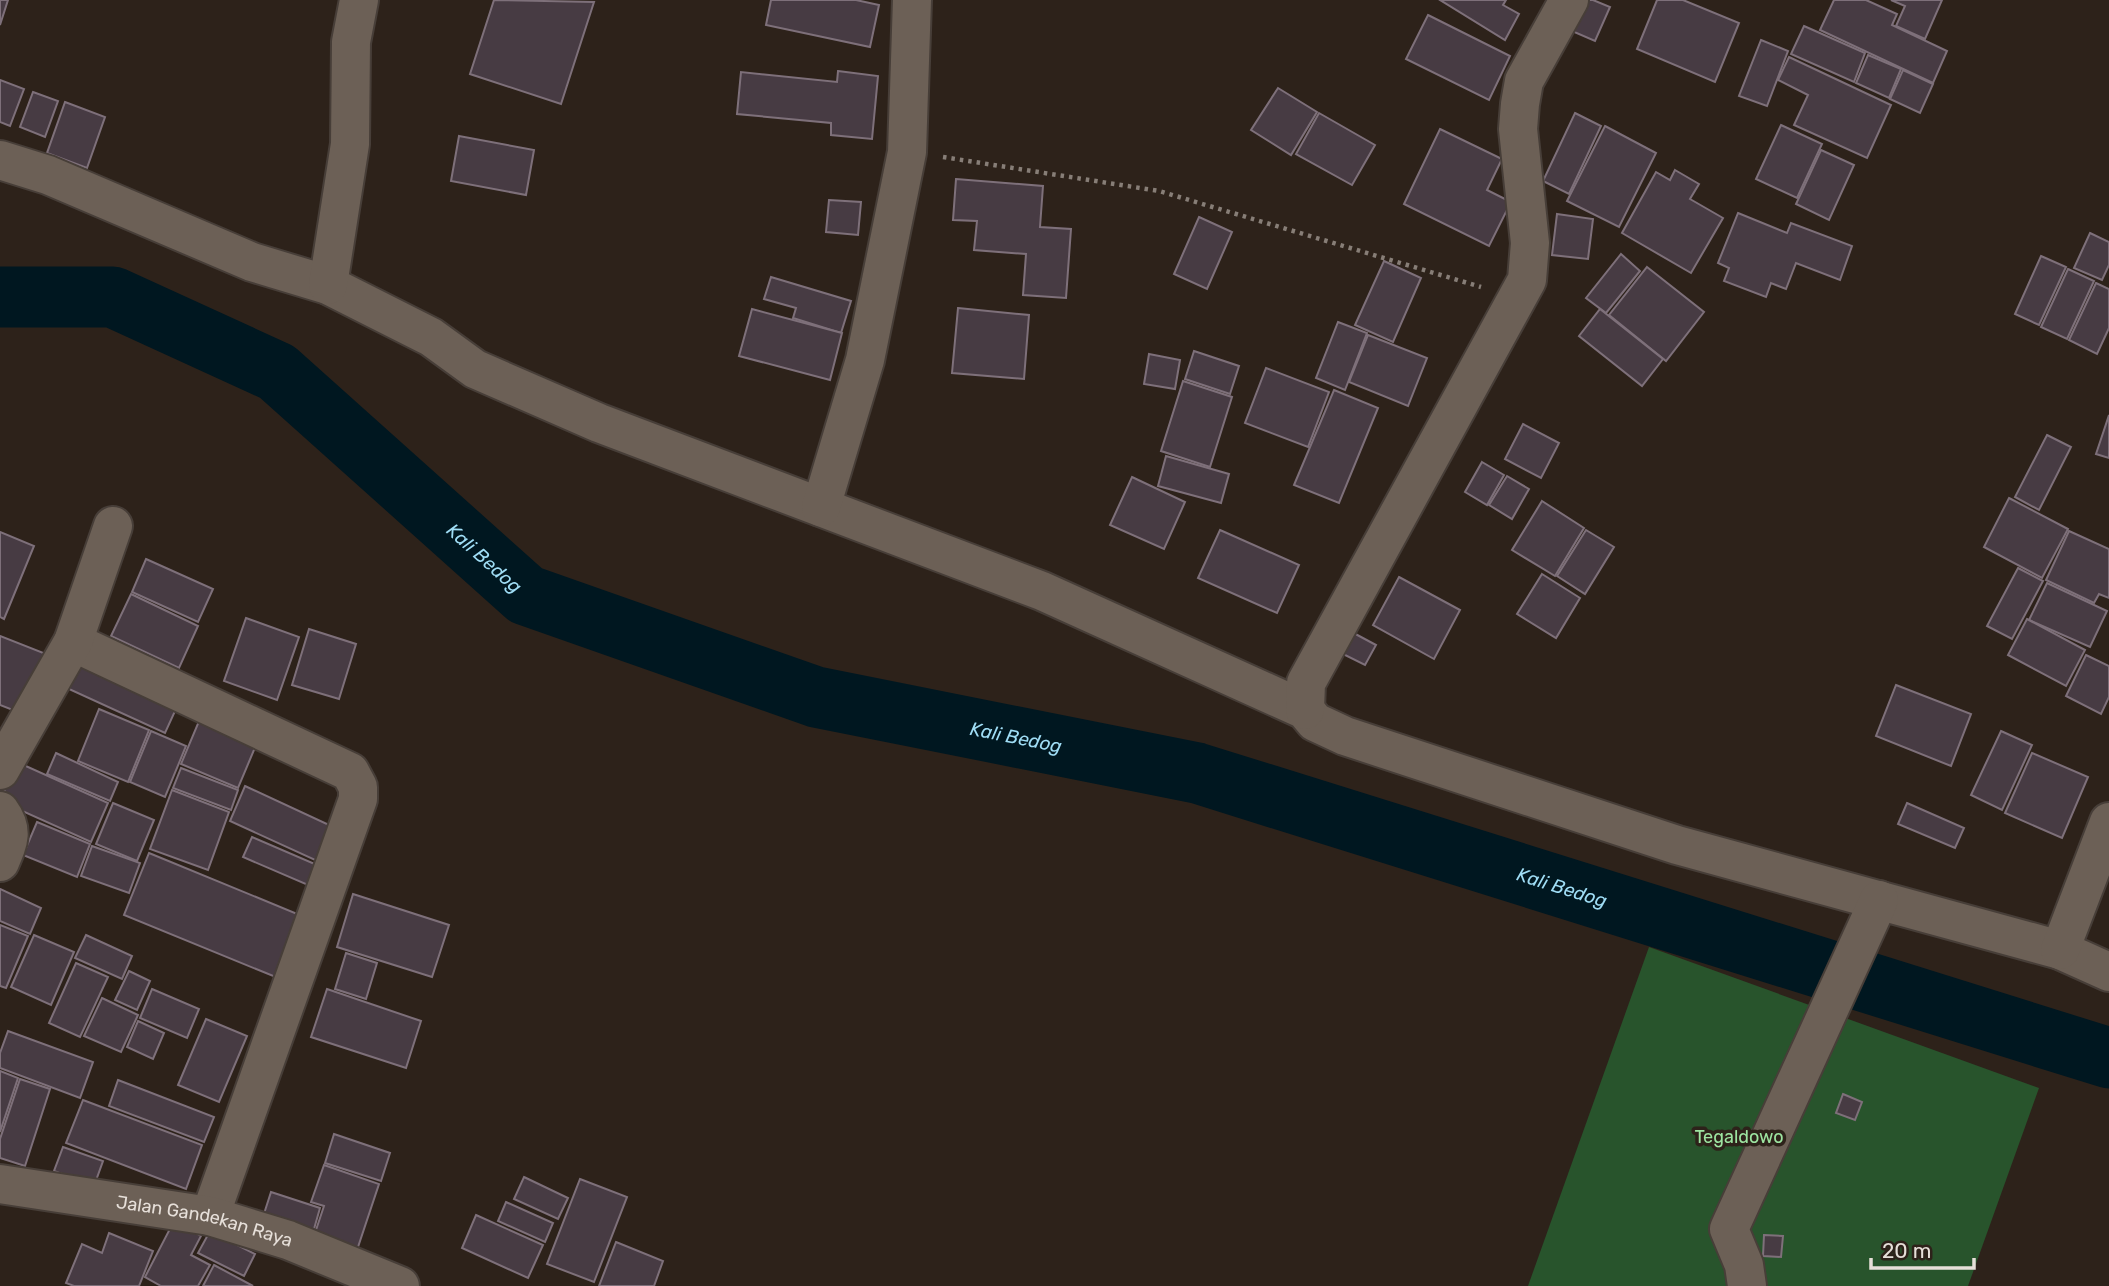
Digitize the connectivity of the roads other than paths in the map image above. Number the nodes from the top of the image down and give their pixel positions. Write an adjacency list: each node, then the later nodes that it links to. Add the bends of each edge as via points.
1 (359, 0): 5 (street, via 351,42 350,144)
2 (912, 0): 6 (street, via 907,152 865,360)
3 (1569, 0): 9 (street, via 1524,80 1520,104 1518,129 1530,243 1527,280 1306,683)
4 (0, 160): 5 (street, via 48,175 252,262)
5 (328, 285): 6 (street, via 432,337 475,369 599,424)
6 (821, 507): 9 (street, via 1042,591)
7 (113, 526): 8 (street)
8 (74, 642): 10 (street); 18 (street, via 350,772 358,788 358,799)
9 (1305, 710): 14 (street, via 1315,722 1371,744)
10 (0, 769)
11 (0, 811): 13 (street, via 9,823 10,838)
12 (2109, 822): 15 (street)
13 (0, 862)
14 (1876, 911): 15 (street); 20 (street, via 1729,1229)
15 (2060, 950): 16 (street)
16 (2109, 972)
17 (0, 1184): 18 (street, Jalan Gandekan Raya)
18 (210, 1216): 19 (street, Jalan Gandekan Raya, via 288,1240)
19 (377, 1282)
20 (1747, 1286)

